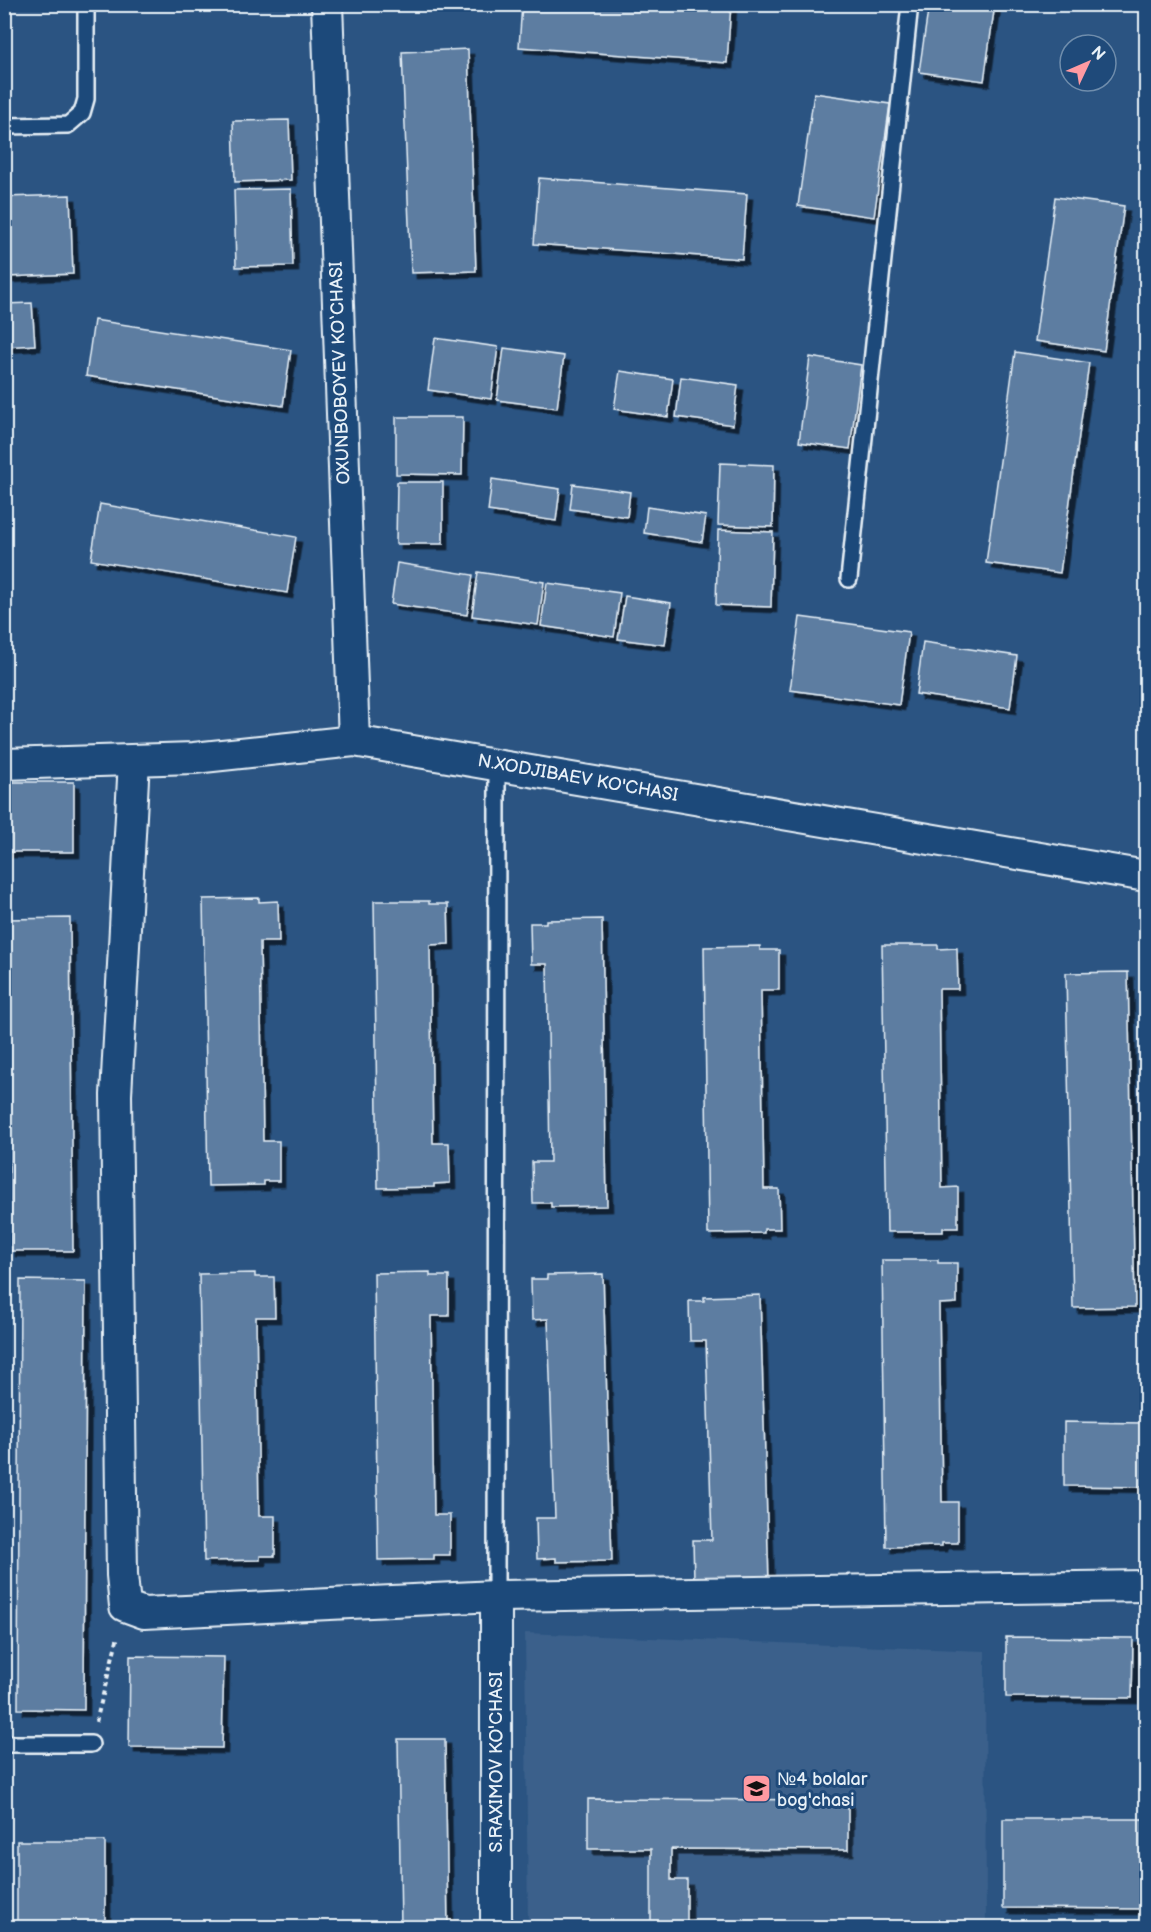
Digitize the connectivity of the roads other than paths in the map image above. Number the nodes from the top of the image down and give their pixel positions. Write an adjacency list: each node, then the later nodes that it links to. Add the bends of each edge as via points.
1 (86, 4): 4 (lane, via 86,99 82,113 68,125)
2 (327, 4): 6 (street, OXUNBOBOYEV KO‘CHASI)
3 (910, 4): 5 (lane)
4 (4, 126)
5 (849, 579)
6 (354, 741): 7 (street, N.XODJIBAEV KO'CHASI, via 194,758); 9 (street, N.XODJIBAEV KO'CHASI)
7 (134, 760): 8 (street, N.XODJIBAEV KO'CHASI); 12 (street, via 116,1095 125,1606 144,1613)
8 (4, 764)
9 (497, 764): 10 (street, N.XODJIBAEV KO'CHASI); 12 (lane)
10 (1146, 876)
11 (1146, 1586): 12 (street)
12 (496, 1596): 15 (street, S.RAXIMOV KO'CHASI)
13 (4, 1744): 14 (lane)
14 (91, 1744)
15 (496, 1928)

